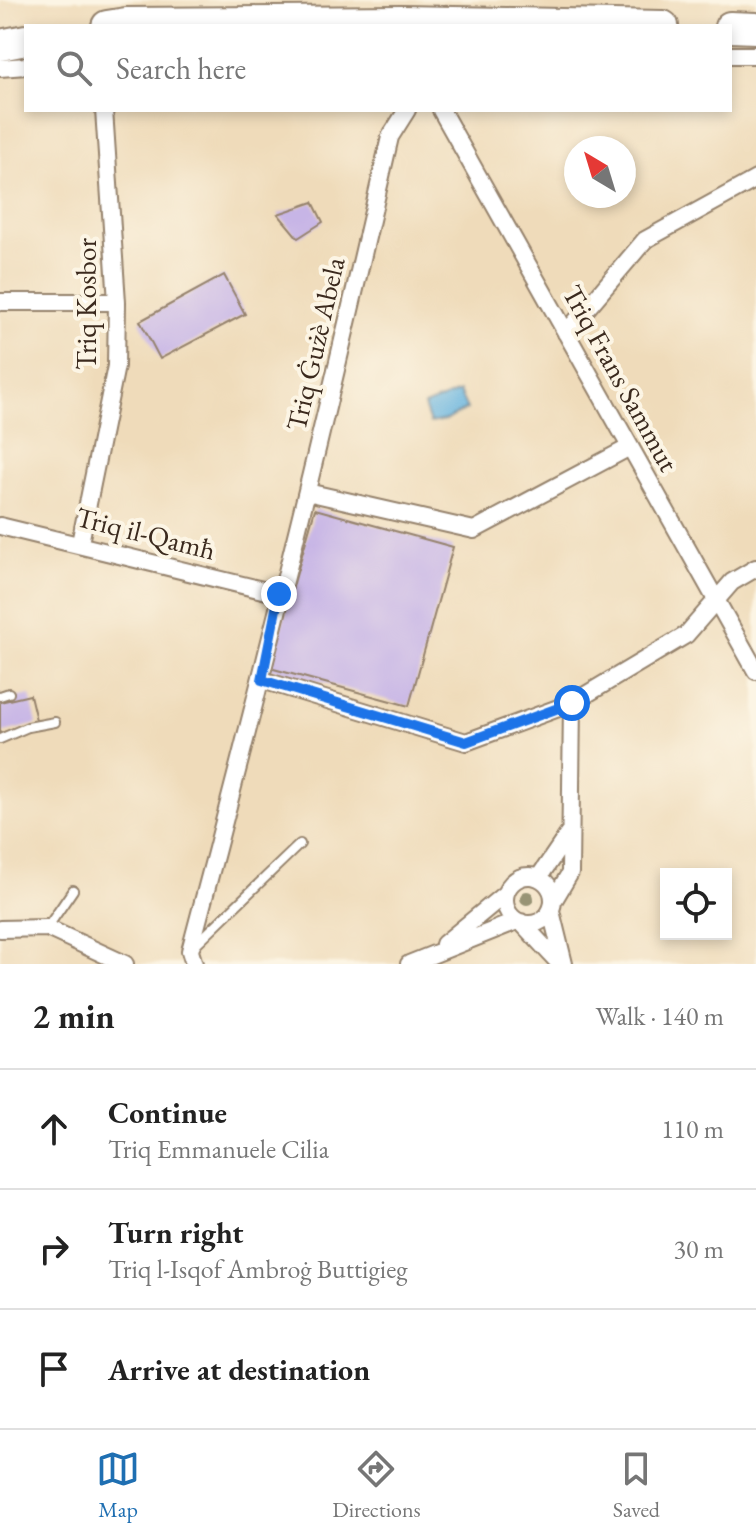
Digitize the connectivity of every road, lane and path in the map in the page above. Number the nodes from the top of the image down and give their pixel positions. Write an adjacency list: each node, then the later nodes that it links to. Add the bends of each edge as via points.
1 (120, 24): 2 (highway)
2 (552, 24)
3 (732, 27): 4 (highway)
4 (756, 28)
5 (24, 40): 6 (highway)
6 (0, 45)
7 (732, 55): 8 (street)
8 (756, 55)
9 (24, 66): 10 (street)
10 (0, 68)
11 (104, 112): 15 (street, Triq Kosbor)
12 (406, 112): 19 (street, Triq Ġużè Abela, via 390,137)
13 (442, 112): 17 (street, Triq Frans Sammut)
14 (756, 179): 17 (street, via 645,240)
15 (120, 300): 16 (street); 21 (street, Triq Kosbor, via 116,366)
16 (0, 302)
17 (566, 333): 18 (street, Triq Frans Sammut)
18 (630, 447): 19 (street, via 474,530); 24 (street, Triq Frans Sammut)
19 (307, 492): 23 (street, Triq Ġużè Abela)
20 (0, 526): 21 (street, Triq il-Qamħ)
21 (80, 543): 23 (street, Triq il-Qamħ)
22 (756, 568): 24 (street, via 732,582)
23 (279, 594): 26 (street, Triq Ġużè Abela)
24 (716, 601): 25 (street, Triq Frans Sammut); 27 (street, via 686,635)
25 (756, 671)
26 (262, 680): 27 (street, via 466,742); 40 (street, Triq Ġużè Abela)
27 (572, 703): 30 (street)
28 (55, 722): 29 (lane)
29 (0, 739)
30 (569, 833): 32 (street); 35 (street, via 570,873)
31 (300, 844): 40 (lane)
32 (539, 877): 34 (street, via 522,876); 35 (street, via 550,886)
33 (73, 890): 37 (lane)
34 (506, 893): 36 (street, via 506,907); 39 (street)
35 (552, 905): 36 (street, via 535,924); 43 (street)
36 (519, 922): 39 (street); 43 (street)
37 (47, 928): 38 (street); 41 (street)
38 (0, 929)
39 (434, 952): 42 (street)
40 (192, 957)
41 (125, 964)
42 (409, 964)
43 (562, 964)

